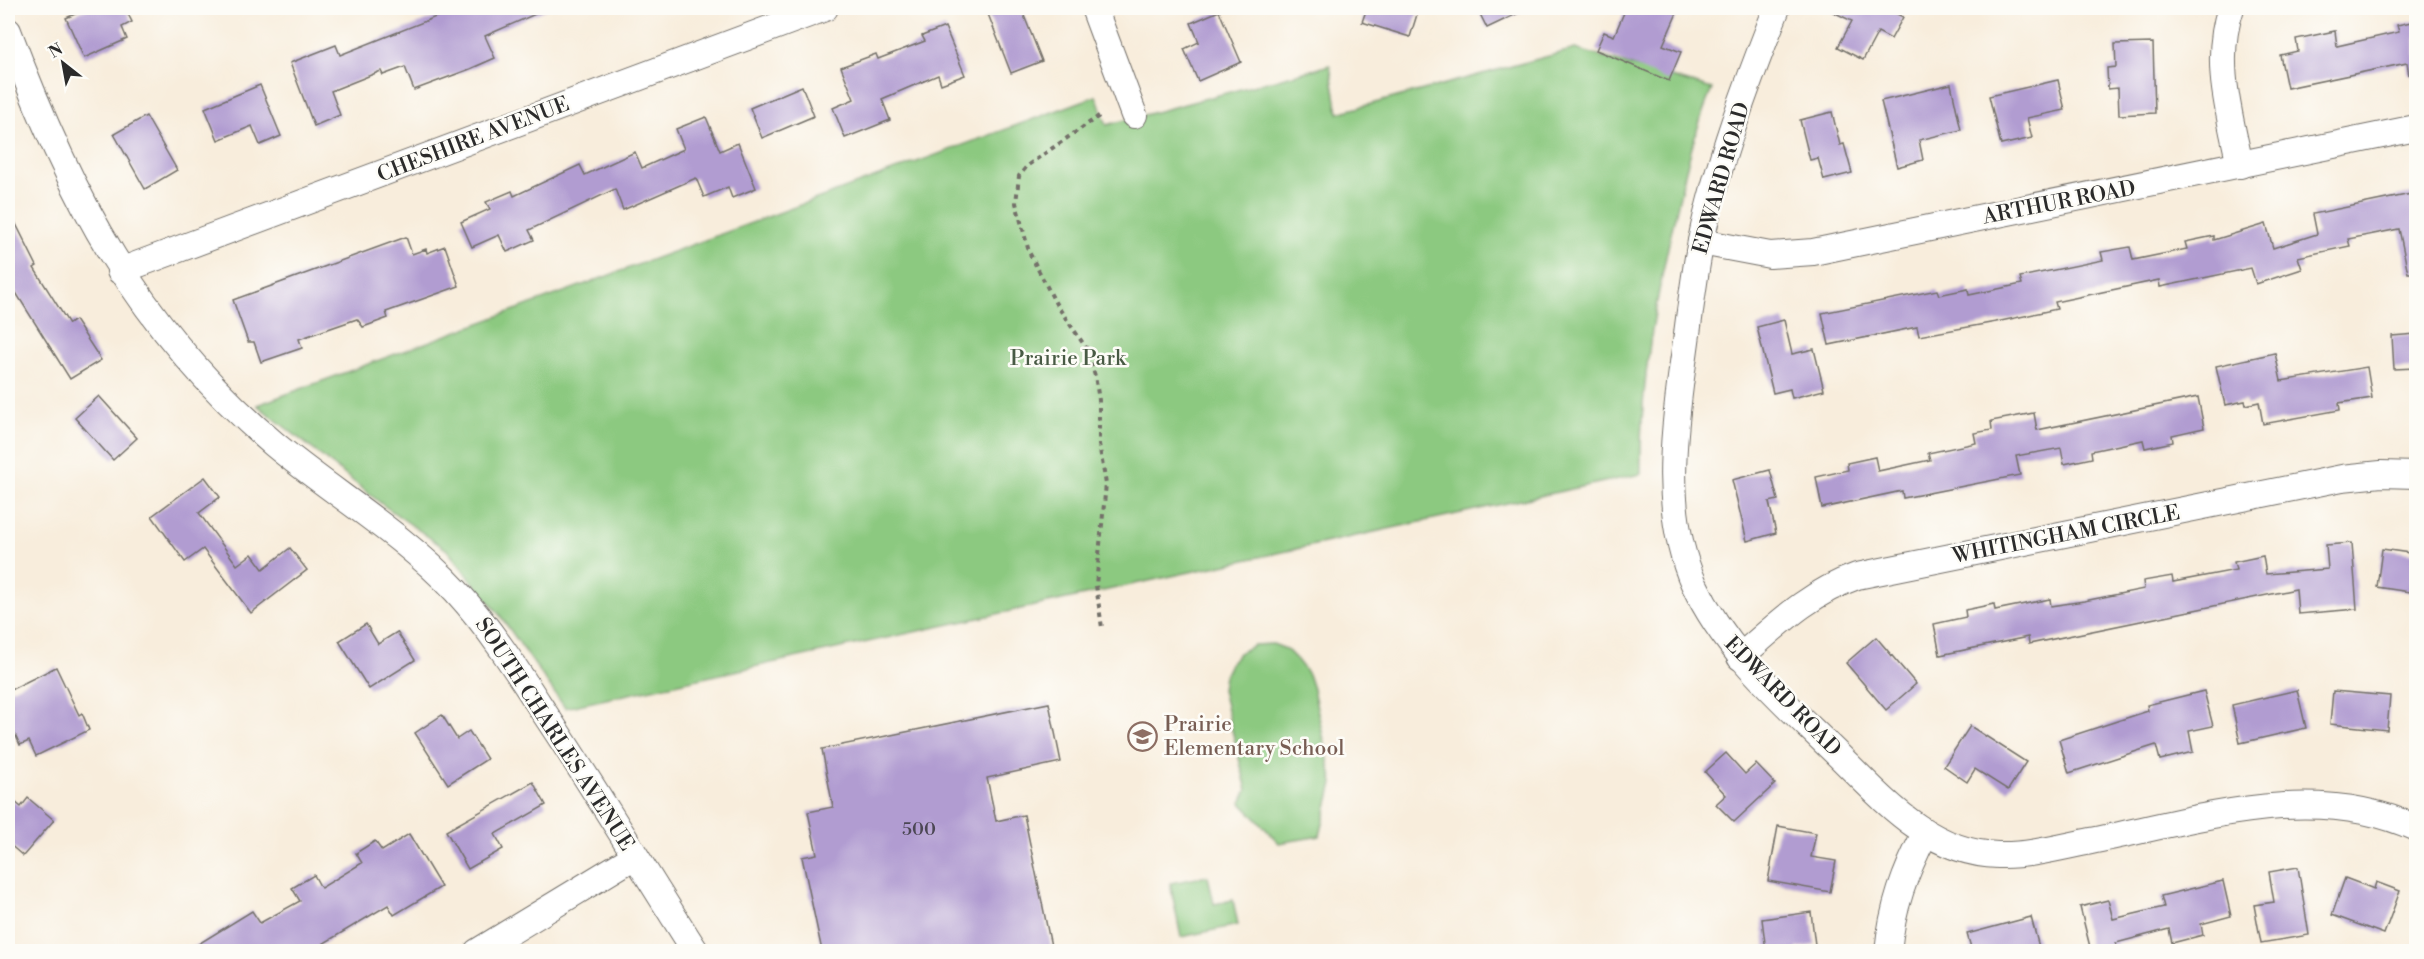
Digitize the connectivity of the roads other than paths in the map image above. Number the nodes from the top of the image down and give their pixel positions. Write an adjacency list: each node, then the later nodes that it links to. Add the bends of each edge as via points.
1 (825, 8): 10 (street, CHESHIRE AVENUE)
2 (1094, 8): 6 (street)
3 (1777, 8): 9 (street, EDWARD ROAD, via 1749,79)
4 (2231, 8): 8 (street, via 2222,62)
5 (8, 31): 10 (street, SOUTH CHARLES AVENUE, via 67,175)
6 (1134, 115)
7 (2416, 128): 8 (street, ARTHUR ROAD)
8 (2240, 165): 9 (street, ARTHUR ROAD, via 1791,255 1751,253)
9 (1701, 242): 12 (street, EDWARD ROAD, via 1679,394 1673,489 1677,524 1693,581 1713,621)
10 (120, 271): 15 (street, SOUTH CHARLES AVENUE, via 165,332 213,386 274,443 392,532 456,591 528,687)
11 (2416, 475): 12 (street, WHITINGHAM CIRCLE, via 2342,478 1857,576 1815,594)
12 (1740, 657): 14 (street, EDWARD ROAD, via 1894,809)
13 (2416, 828): 14 (street, EDWARD ROAD, via 2347,808 2300,804 2253,809 1999,856 1950,846)
14 (1925, 834): 18 (street, via 1907,868 1894,907)
15 (635, 856): 16 (street); 17 (street, SOUTH CHARLES AVENUE)
16 (477, 951)
17 (696, 951)
18 (1888, 951)

